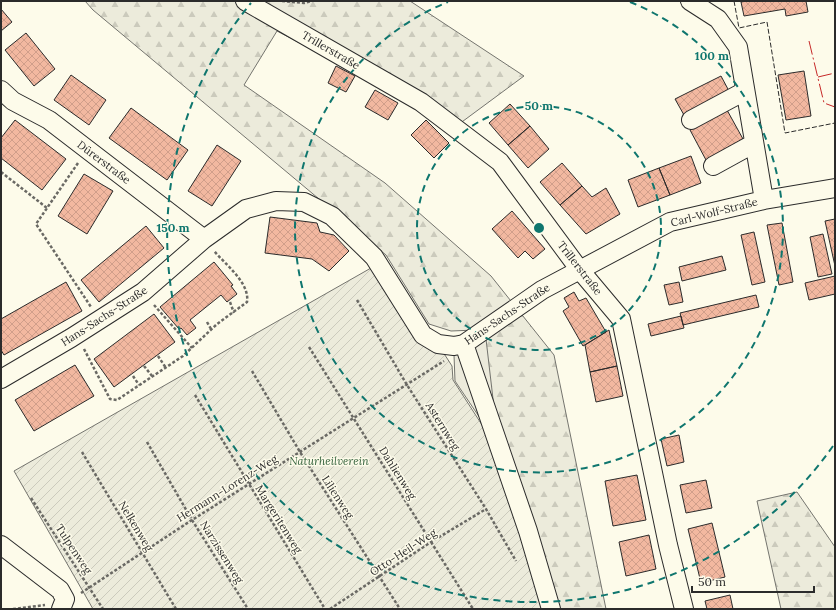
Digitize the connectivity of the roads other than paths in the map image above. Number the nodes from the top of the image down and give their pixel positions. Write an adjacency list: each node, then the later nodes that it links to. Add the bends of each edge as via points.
1 (245, 1): 11 (street, Trillerstraße, via 421,102 500,162)
2 (690, 1): 4 (street, via 718,19 738,47)
3 (1, 90): 10 (street, Dürerstraße, via 13,101 49,120)
4 (745, 91): 5 (street); 6 (street)
5 (691, 120)
6 (754, 144): 7 (street); 9 (street)
7 (713, 166)
8 (835, 188): 9 (street, Carl-Wolf-Straße)
9 (764, 200): 11 (street, Carl-Wolf-Straße, via 670,222)
10 (204, 239): 12 (street, Hans-Sachs-Straße, via 246,209 276,201 304,202 332,216 374,256 423,335 438,344); 13 (street, Hans-Sachs-Straße, via 143,292)
11 (579, 269): 12 (street, Hans-Sachs-Straße, via 542,290); 17 (street, Trillerstraße, via 621,319 668,545)
12 (459, 345): 16 (street, via 528,531)
13 (1, 379)
14 (1, 545): 15 (street, via 60,590)
15 (63, 604)
16 (551, 609)
17 (684, 609)

